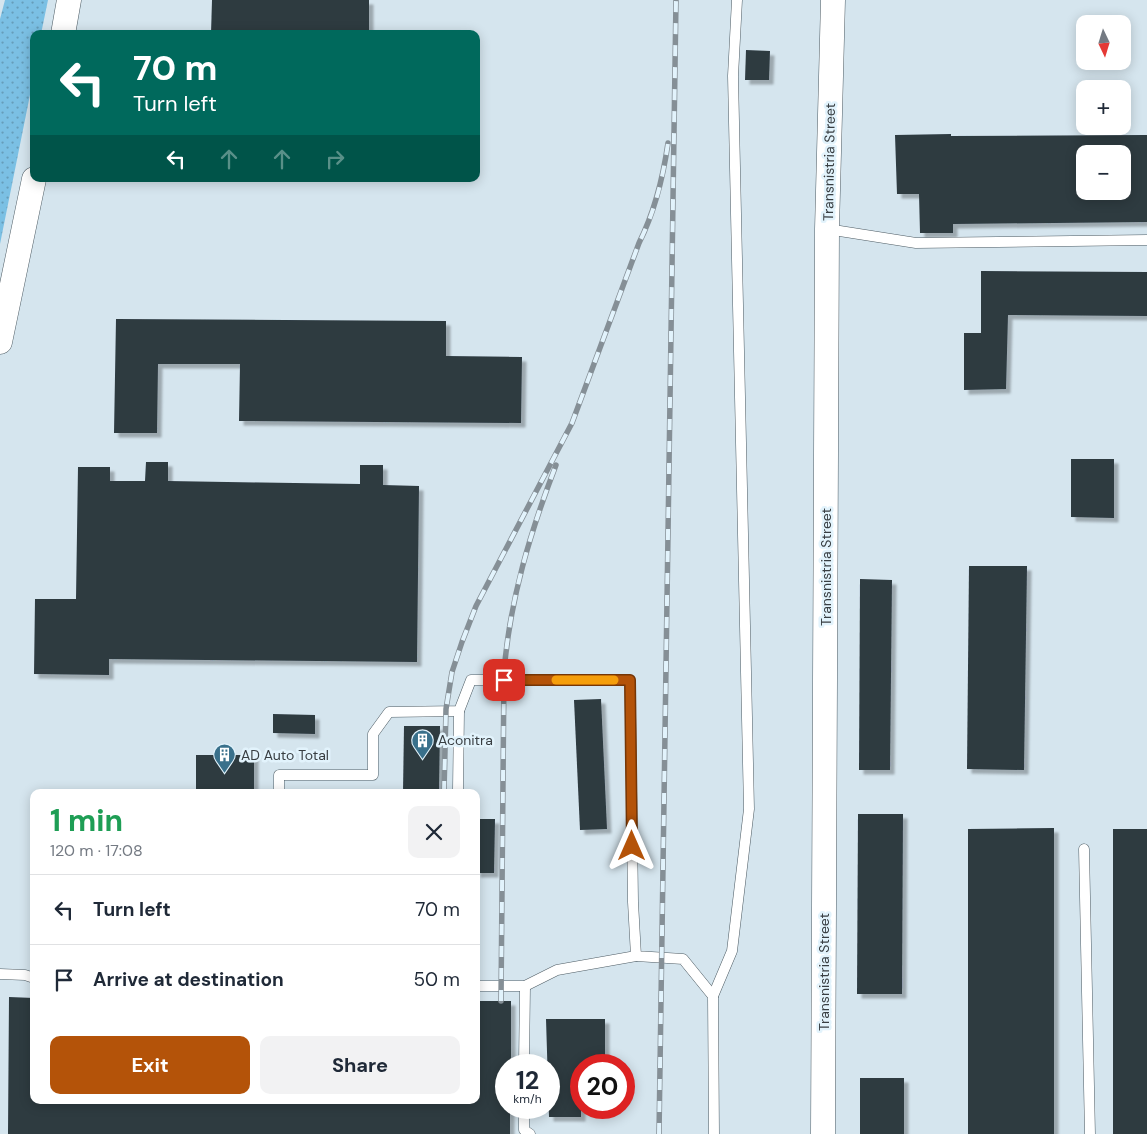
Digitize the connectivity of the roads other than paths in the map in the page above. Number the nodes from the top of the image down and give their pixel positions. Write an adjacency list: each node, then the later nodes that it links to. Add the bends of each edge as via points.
1 (69, 0): 4 (street)
2 (737, 0): 18 (lane, via 733,86 749,809 732,951)
3 (833, 0): 6 (street, Transnistria Street)
4 (63, 30)
5 (33, 182): 8 (street)
6 (827, 228): 7 (lane, via 916,243); 23 (street, Transnistria Street)
7 (1147, 240)
8 (0, 342)
9 (459, 711): 10 (lane, via 390,712 373,734 373,775 279,775); 11 (lane); 13 (lane, via 471,680 630,680)
10 (279, 789)
11 (458, 789)
12 (1084, 849): 24 (lane)
13 (636, 956): 17 (lane, via 557,970); 18 (lane, via 683,959)
14 (0, 974): 15 (lane)
15 (30, 976)
16 (480, 986): 17 (lane)
17 (525, 986): 19 (lane)
18 (713, 996): 22 (lane)
19 (524, 1054)
20 (524, 1119): 21 (lane, via 524,1130)
21 (530, 1134)
22 (714, 1134)
23 (823, 1134)
24 (1090, 1134)

